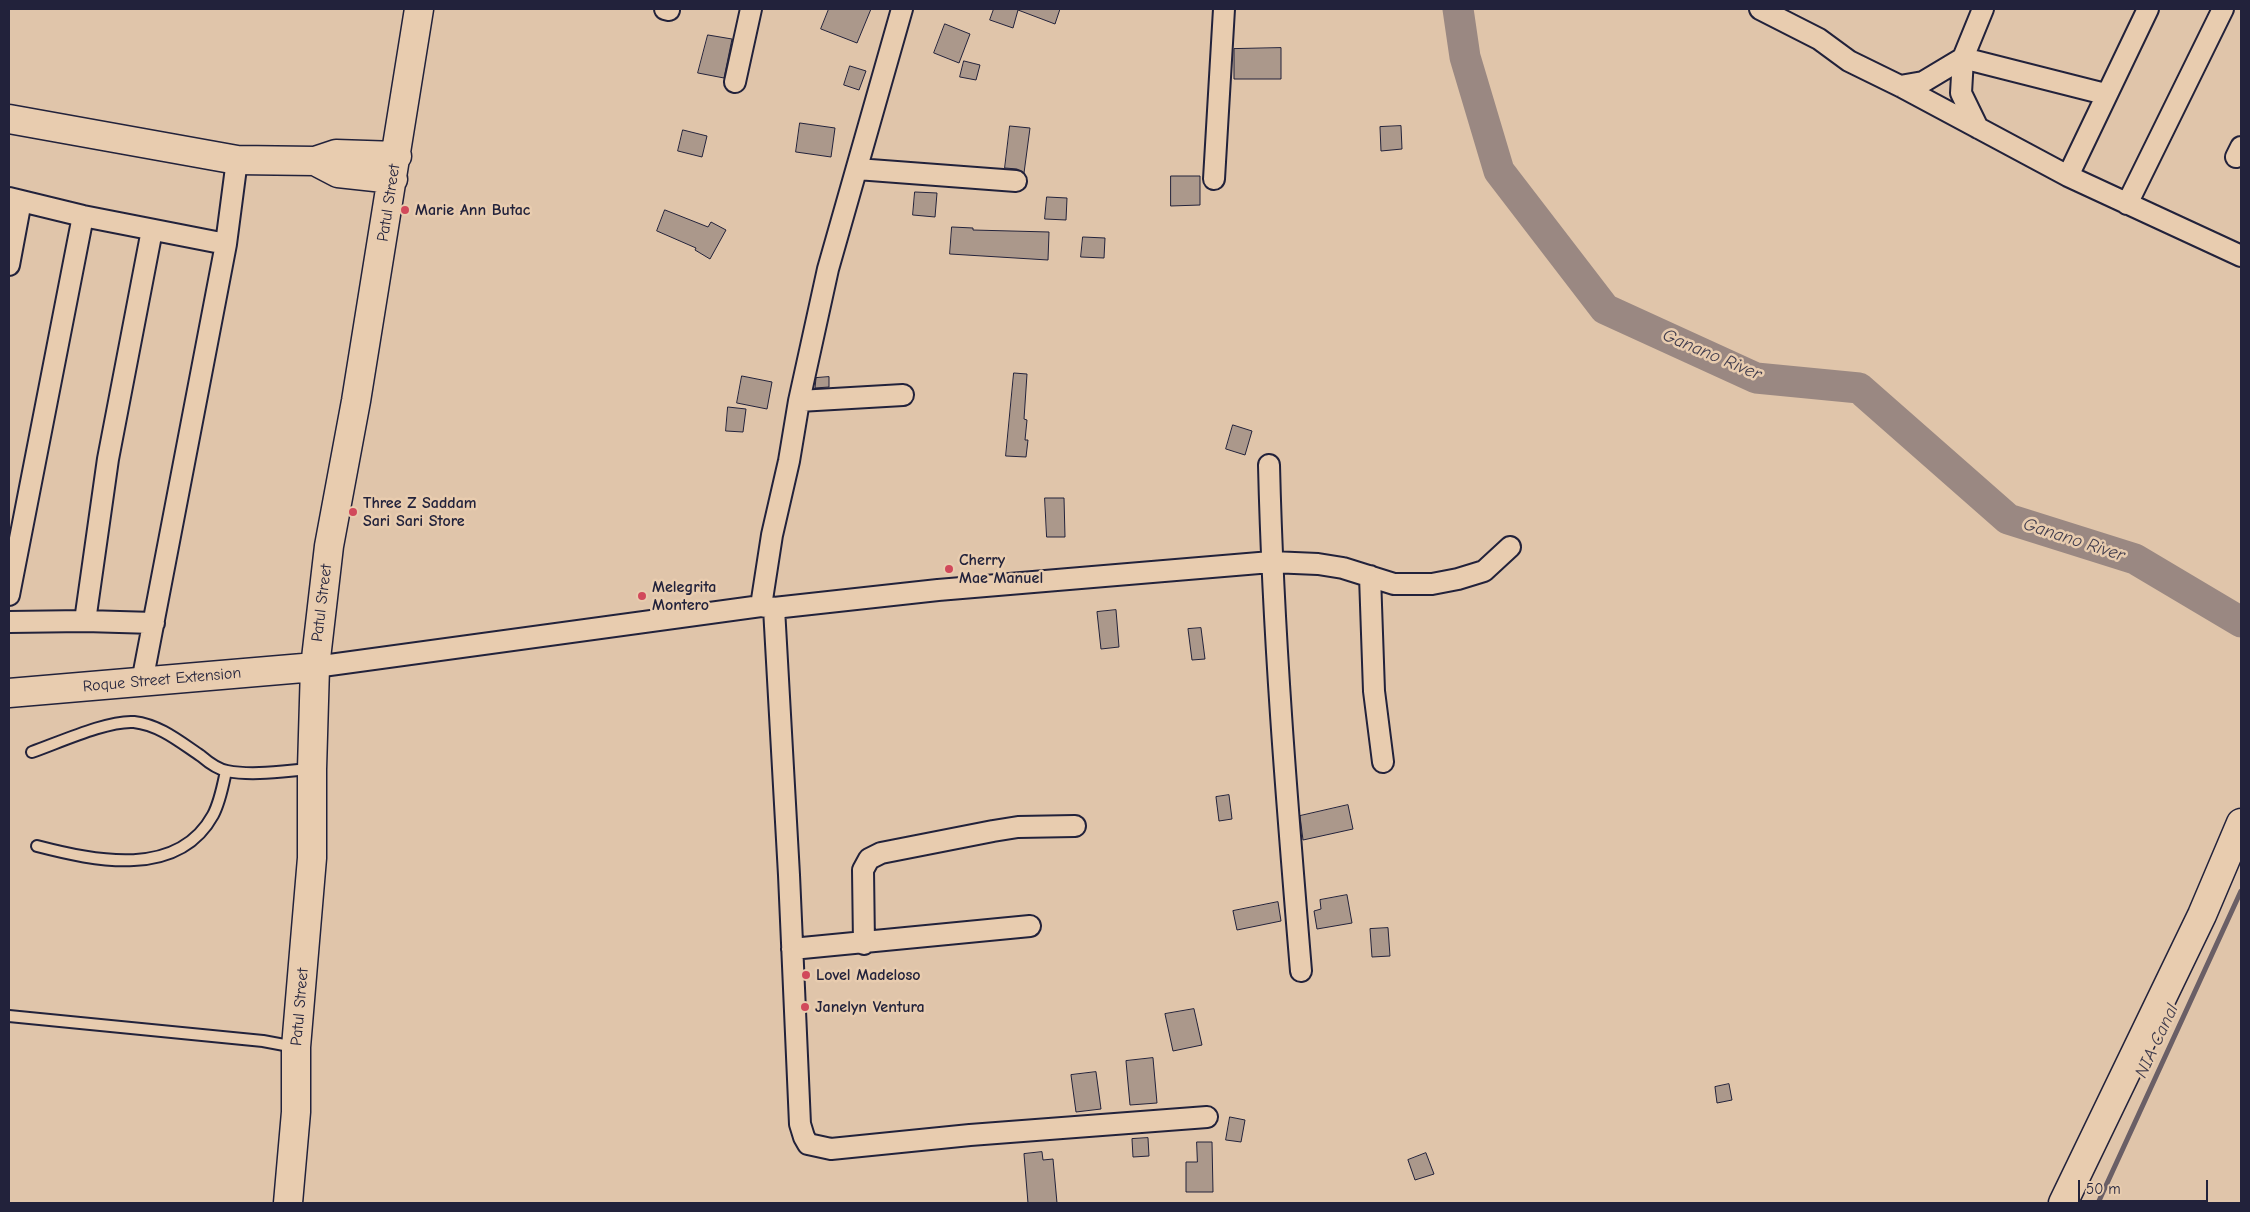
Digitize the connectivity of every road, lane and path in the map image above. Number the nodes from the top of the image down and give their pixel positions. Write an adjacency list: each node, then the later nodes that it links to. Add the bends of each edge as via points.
1 (419, 9): 16 (main road, Patul Street)
2 (751, 9): 10 (street)
3 (902, 9): 17 (street)
4 (1224, 9): 19 (street)
5 (1760, 9): 11 (street, via 1819,39 1849,61)
6 (1983, 9): 9 (street)
7 (2148, 9): 12 (street)
8 (2223, 9): 22 (street)
9 (1962, 58): 11 (street, via 1923,82); 12 (street); 14 (street, via 1961,94)
10 (735, 82)
11 (1900, 86): 14 (street)
12 (2105, 94): 18 (street)
13 (9, 119): 15 (main road)
14 (1978, 128): 18 (street)
15 (237, 160): 16 (main road, via 315,161 338,173); 25 (street)
16 (395, 167): 39 (main road, Patul Street, via 329,546)
17 (857, 169): 20 (street); 29 (street, via 828,269)
18 (2068, 176): 22 (street)
19 (1214, 178)
20 (1016, 180)
21 (15, 200): 23 (street); 27 (street)
22 (2127, 204): 26 (street)
23 (83, 216): 24 (street); 34 (street)
24 (152, 230): 25 (street); 36 (street, via 108,459)
25 (226, 244): 38 (street)
26 (2241, 256)
27 (9, 265)
28 (903, 395): 29 (street)
29 (798, 401): 35 (street, via 789,461 772,535)
30 (1268, 465): 32 (street)
31 (1510, 547): 33 (street, via 1484,571 1458,579 1432,584 1394,584)
32 (1271, 562): 33 (street, via 1318,564); 35 (street); 52 (street)
33 (1370, 576): 43 (street, via 1374,692)
34 (9, 595)
35 (767, 607): 39 (street); 51 (street)
36 (85, 621): 37 (street); 38 (street)
37 (9, 622)
38 (154, 623): 40 (street)
39 (315, 667): 40 (main road, Roque Street Extension); 44 (main road, Patul Street)
40 (142, 682): 41 (main road, Roque Street Extension)
41 (9, 693)
42 (32, 752): 45 (lane, via 103,728 132,722 169,734)
43 (1383, 762)
44 (312, 769): 45 (lane); 54 (main road, Patul Street, via 312,858)
45 (226, 771): 48 (lane, via 213,814 200,833 184,848 165,856 114,860 78,856)
46 (2241, 823): 57 (main road, via 2202,915)
47 (1075, 826): 50 (street, via 992,830 881,853 869,859 862,870)
48 (37, 846)
49 (1030, 926): 50 (street)
50 (864, 944): 51 (street)
51 (792, 949): 55 (street, via 800,1124 808,1144 815,1147 831,1149)
52 (1301, 971)
53 (9, 1016): 54 (lane)
54 (296, 1047): 56 (main road, Patul Street, via 296,1112)
55 (1207, 1117)
56 (288, 1203)
57 (2063, 1203)

